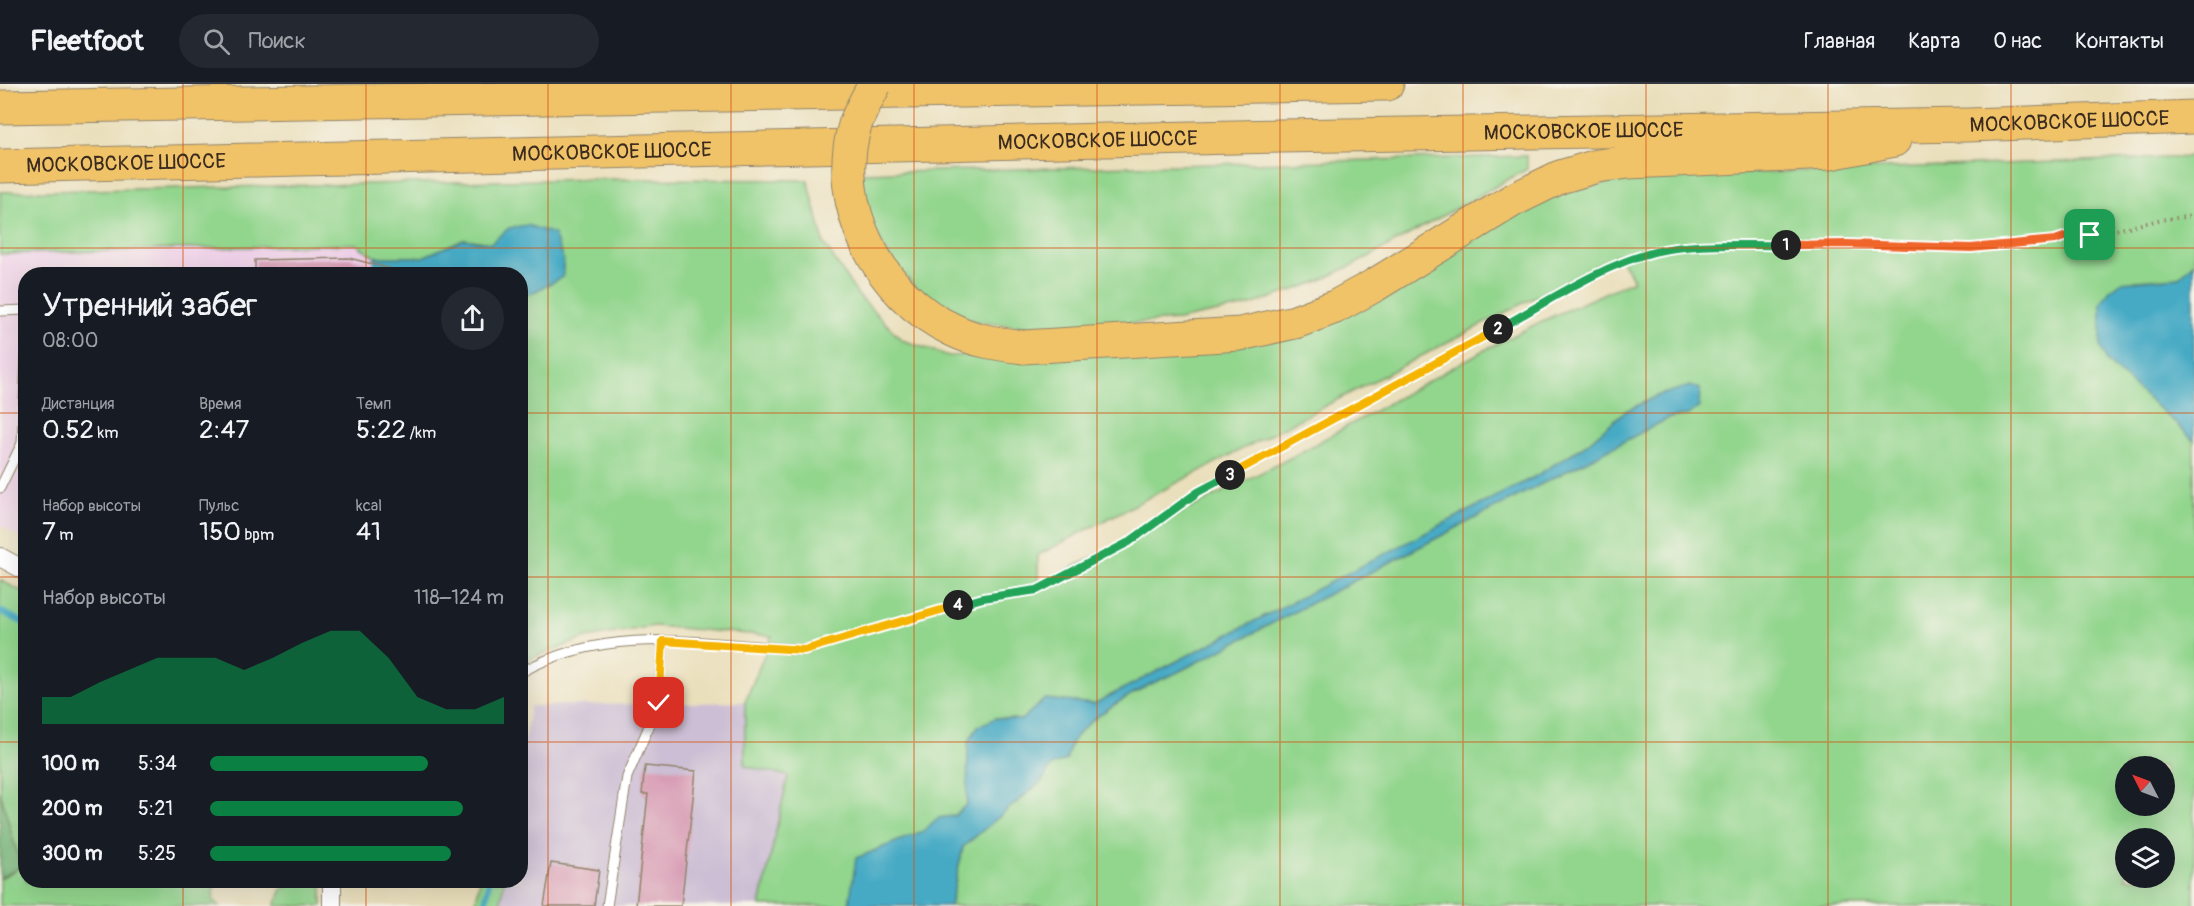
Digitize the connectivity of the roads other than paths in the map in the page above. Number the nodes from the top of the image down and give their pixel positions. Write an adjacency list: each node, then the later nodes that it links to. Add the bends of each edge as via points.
1 (875, 84): 6 (highway, bridge, via 855,125 850,174 858,222 879,267 911,303 938,322 975,339 1023,347 1240,334 1295,322 1335,307 1375,285 1513,200 1560,177 1597,166 1830,153)
2 (1387, 84): 3 (highway)
3 (731, 90): 4 (highway)
4 (0, 107)
5 (2194, 117): 6 (highway, МОСКОВСКОЕ ШОССЕ)
6 (1968, 125): 7 (highway, МОСКОВСКОЕ ШОССЕ, via 1280,136)
7 (0, 166)
8 (18, 310): 9 (lane)
9 (0, 311)
10 (18, 455): 11 (lane)
11 (0, 488)
12 (0, 557): 13 (street)
13 (18, 567)
14 (663, 641): 15 (lane); 16 (lane, via 614,642 574,650); 19 (lane, via 659,703 627,777)
15 (804, 650)
16 (528, 670)
17 (332, 888): 18 (street)
18 (332, 906)
19 (607, 906)

